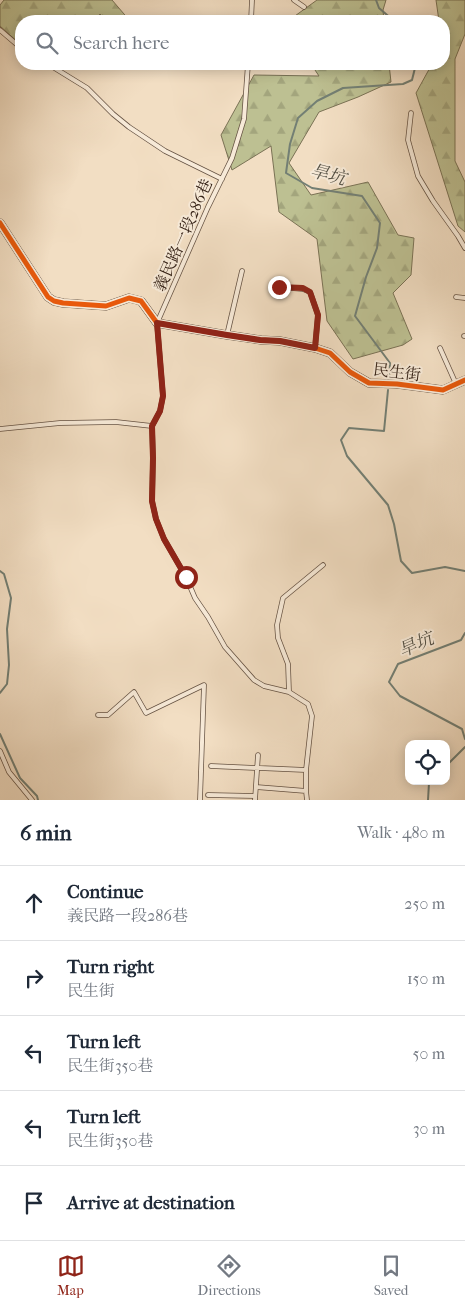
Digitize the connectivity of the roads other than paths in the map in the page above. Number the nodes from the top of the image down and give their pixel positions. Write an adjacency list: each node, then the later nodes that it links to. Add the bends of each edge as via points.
1 (252, 0): 4 (lane)
2 (294, 0): 3 (lane)
3 (304, 7)
4 (251, 15)
5 (0, 30): 6 (lane)
6 (15, 43)
7 (58, 70): 10 (lane, via 87,88 129,127 165,151)
8 (248, 70): 10 (lane, 義民路一段286巷, via 244,119)
9 (411, 113): 12 (lane, via 408,140 418,176)
10 (222, 179): 17 (lane, 義民路一段286巷)
11 (0, 223): 17 (street, via 48,297 54,301 106,306 129,298 140,300)
12 (465, 248)
13 (242, 271): 18 (lane)
14 (279, 287): 19 (lane, via 303,288 310,292 318,315)
15 (456, 297): 16 (lane)
16 (465, 298)
17 (157, 323): 18 (street, 民生街); 23 (lane, 義民路一段286巷, via 163,396)
18 (227, 335): 19 (street, 民生街)
19 (315, 348): 22 (street, 民生街, via 330,353 350,372 369,383 443,390)
20 (440, 348): 22 (lane)
21 (465, 380): 22 (street, 民生街)
22 (456, 384)
23 (152, 426): 24 (lane, via 116,422 60,423); 26 (lane, 義民路一段286巷, via 152,501 164,539 225,647 254,680)
24 (0, 429)
25 (323, 565): 26 (lane, via 283,598 277,625 278,638 288,664)
26 (289, 692): 32 (lane, 義民路一段286巷, via 308,704 312,716)
27 (98, 715): 38 (lane, via 108,714 134,692 146,713 204,685)
28 (0, 751): 37 (lane, via 9,772)
29 (258, 755): 31 (lane)
30 (211, 766): 31 (lane)
31 (258, 768): 32 (lane); 33 (lane)
32 (306, 770): 34 (lane, 義民路一段286巷)
33 (256, 787): 34 (lane); 36 (lane)
34 (306, 790): 39 (lane, 義民路一段286巷)
35 (208, 795): 36 (lane)
36 (255, 798)
37 (32, 800)
38 (200, 800)
39 (307, 800)

